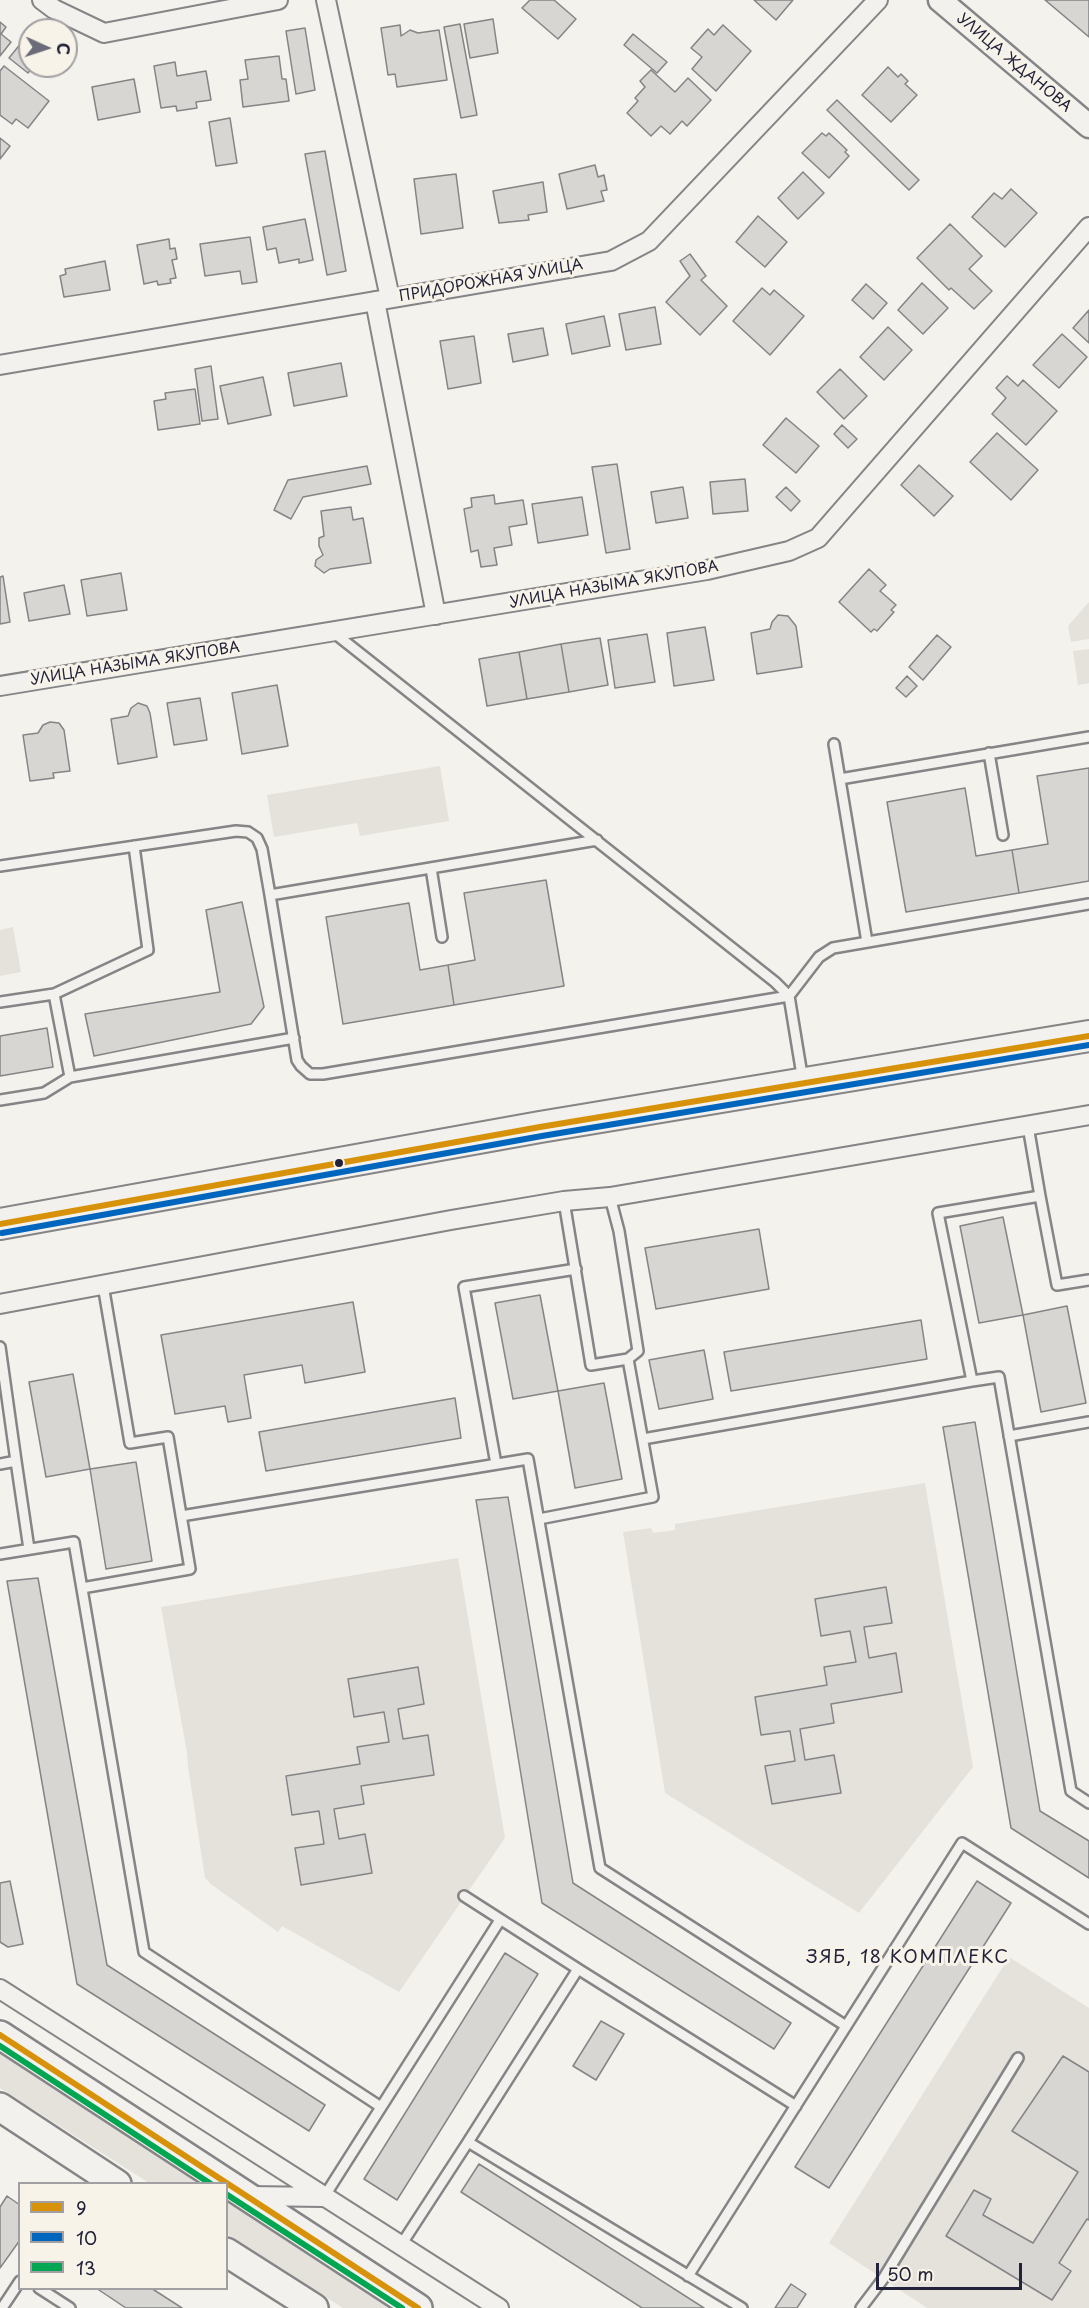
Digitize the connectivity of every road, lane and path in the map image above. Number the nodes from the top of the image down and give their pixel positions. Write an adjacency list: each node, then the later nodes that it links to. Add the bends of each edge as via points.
1 (42, 0): 2 (street, via 104,33)
2 (278, 0)
3 (326, 0): 8 (street)
4 (879, 0): 8 (street, ПРИДОРОЖНАЯ УЛИЦА, via 649,241 611,261)
5 (940, 0): 6 (street, УЛИЦА ЖДАНОВА)
6 (1089, 126)
7 (1089, 227): 10 (street, УЛИЦА НАЗЫМА ЯКУПОВА, via 818,538 789,551 707,570)
8 (383, 300): 9 (street, ПРИДОРОЖНАЯ УЛИЦА); 10 (street)
9 (0, 365)
10 (436, 615): 11 (street, УЛИЦА НАЗЫМА ЯКУПОВА)
11 (333, 632): 12 (street, УЛИЦА НАЗЫМА ЯКУПОВА); 18 (lane)
12 (0, 686)
13 (1089, 737): 15 (lane)
14 (834, 744): 16 (lane)
15 (989, 753): 16 (lane); 17 (lane)
16 (840, 779): 25 (lane)
17 (1003, 835)
18 (597, 840): 21 (lane); 27 (lane, via 752,961)
19 (134, 846): 20 (lane); 22 (lane, via 248,832 257,838 262,849); 26 (lane, via 148,950)
20 (0, 866)
21 (431, 868): 22 (lane); 24 (lane)
22 (270, 895): 30 (lane)
23 (1089, 904): 25 (lane)
24 (442, 937)
25 (867, 942): 27 (lane, via 826,951)
26 (54, 994): 28 (lane); 31 (lane)
27 (789, 996): 30 (lane, via 318,1075 301,1066); 32 (lane)
28 (0, 1002)
29 (1089, 1036): 32 (main road)
30 (294, 1038): 31 (lane)
31 (70, 1077): 33 (lane, via 44,1093)
32 (803, 1083): 39 (main road)
33 (0, 1100)
34 (1089, 1115): 35 (street)
35 (1028, 1126): 36 (lane); 37 (street)
36 (1040, 1196): 41 (lane, via 1057,1285); 46 (lane, via 938,1213)
37 (610, 1197): 38 (street); 45 (lane, via 638,1351)
38 (564, 1201): 40 (lane); 42 (street)
39 (0, 1224)
40 (576, 1269): 45 (lane, via 591,1365); 52 (lane, via 464,1287)
41 (1089, 1280)
42 (103, 1285): 43 (street); 53 (lane, via 130,1443 168,1437)
43 (0, 1304)
44 (0, 1347): 50 (lane)
45 (628, 1359): 49 (lane)
46 (972, 1381): 48 (lane, via 999,1377); 49 (lane)
47 (1089, 1422): 48 (lane)
48 (1009, 1436): 58 (lane, via 1071,1791)
49 (643, 1439): 54 (lane, via 653,1497)
50 (16, 1461): 51 (lane); 55 (lane)
51 (0, 1464)
52 (496, 1464): 53 (lane); 54 (lane, via 528,1459)
53 (181, 1516): 57 (lane, via 190,1569)
54 (539, 1519): 64 (lane, via 600,1868)
55 (29, 1549): 56 (lane); 57 (lane, via 74,1542)
56 (0, 1554)
57 (82, 1587): 68 (lane, via 144,1952)
58 (1089, 1803)
59 (464, 1896): 60 (lane)
60 (500, 1920): 62 (lane); 68 (lane)
61 (1089, 1924): 64 (lane, via 962,1843)
62 (578, 1969): 67 (lane); 70 (lane)
63 (0, 1988): 76 (street)
64 (846, 2026): 67 (lane)
65 (0, 2036): 71 (main road)
66 (1018, 2058): 88 (lane, via 884,2279)
67 (796, 2106): 79 (lane)
68 (381, 2107): 76 (lane)
69 (0, 2108): 72 (main road)
70 (468, 2142): 77 (lane); 79 (lane)
71 (202, 2175): 73 (main road)
72 (114, 2182)
73 (217, 2182)
74 (228, 2187): 75 (main road)
75 (246, 2196): 76 (street); 85 (main road)
76 (324, 2197): 77 (street)
77 (401, 2246): 86 (street)
78 (228, 2253): 84 (main road)
79 (688, 2276): 87 (lane)
80 (18, 2284): 82 (lane)
81 (41, 2290): 83 (lane)
82 (2, 2308)
83 (70, 2308)
84 (314, 2308)
85 (418, 2308)
86 (499, 2308)
87 (742, 2308)
88 (861, 2308)

